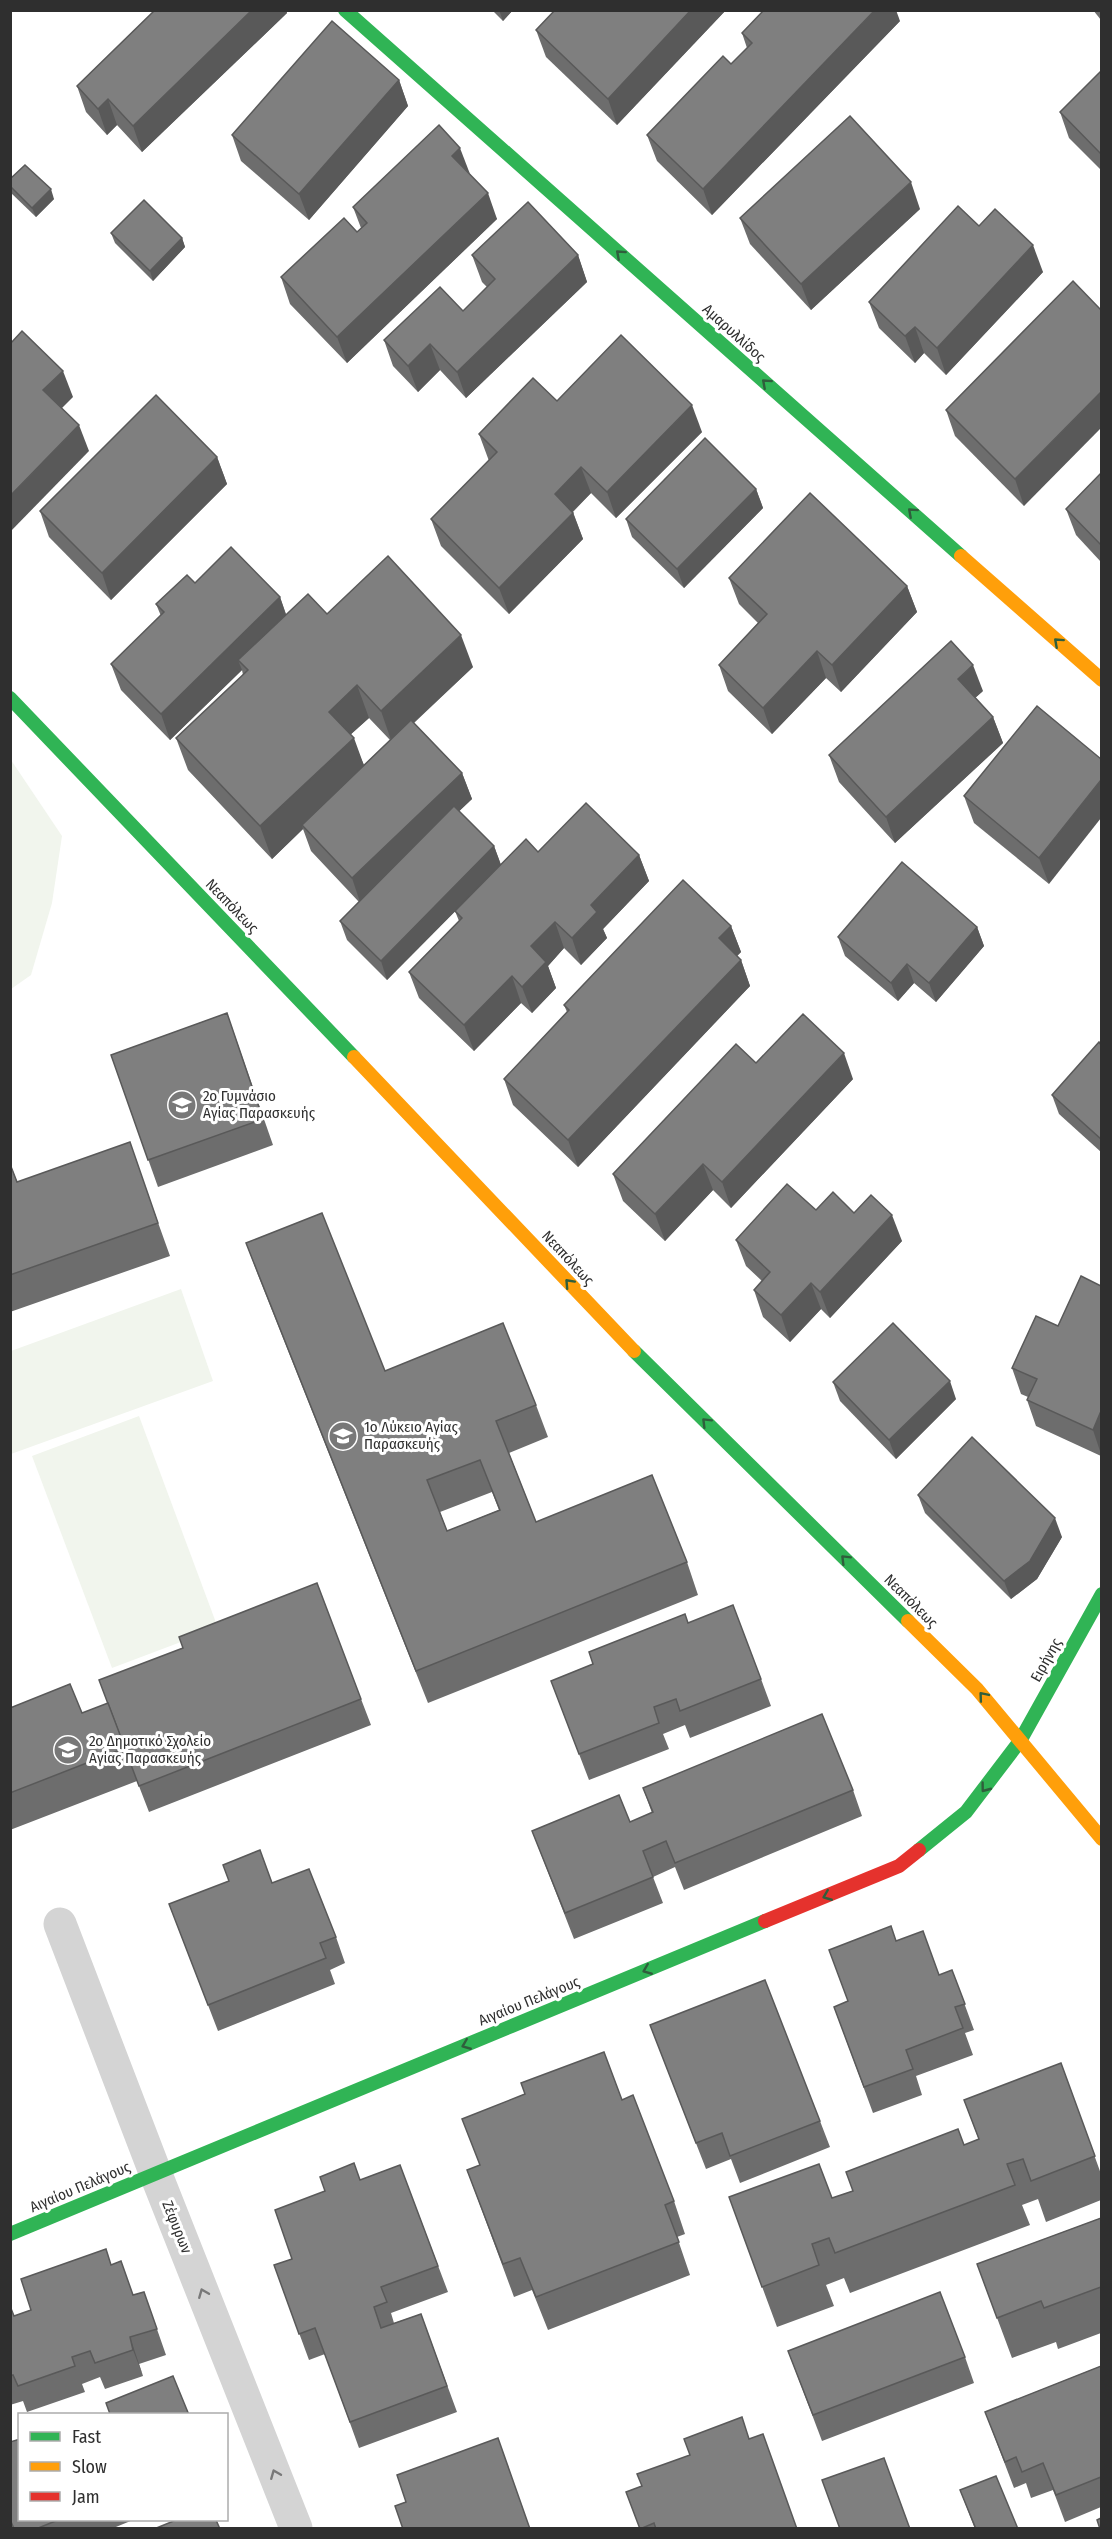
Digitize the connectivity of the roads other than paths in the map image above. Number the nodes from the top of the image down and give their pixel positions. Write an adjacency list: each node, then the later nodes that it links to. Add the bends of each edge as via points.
1 (345, 10): 2 (street, Αμαρυλλίδος, one-way to 1)
2 (1101, 681)
3 (10, 698): 5 (street, Νεαπόλεως, one-way to 3, via 976,1689 623,1341)
4 (1101, 1594): 5 (street, Ειρήνης)
5 (1020, 1741): 6 (street, Νεαπόλεως); 8 (street, Αιγαίου Πελάγους, one-way to 8, via 966,1812 899,1866)
6 (1101, 1839)
7 (60, 1924): 8 (street, Ζέφυρων)
8 (155, 2172): 9 (street, Αιγαίου Πελάγους); 10 (street, Ζέφυρων, one-way to 8)
9 (10, 2234)
10 (297, 2529)

